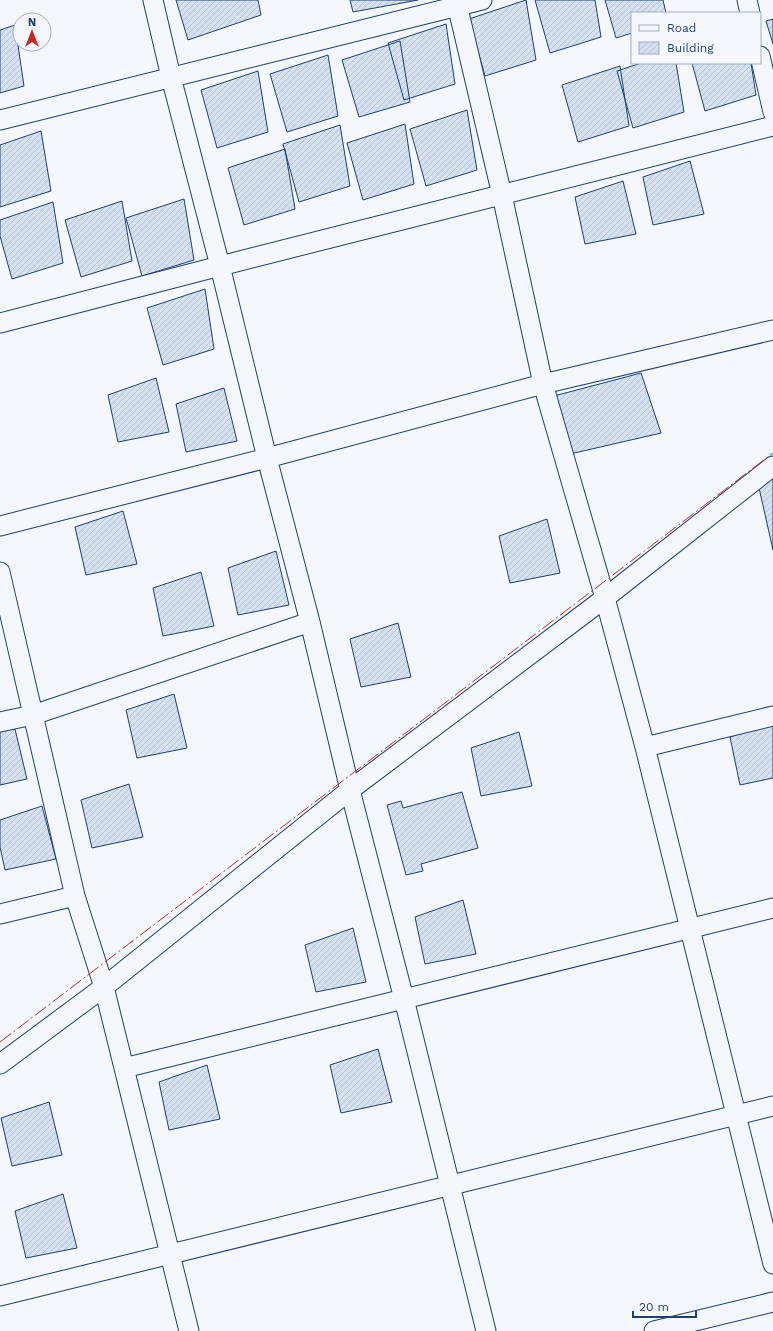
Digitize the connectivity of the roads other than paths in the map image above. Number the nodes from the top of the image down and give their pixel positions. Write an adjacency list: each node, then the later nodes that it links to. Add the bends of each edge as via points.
1 (153, 0): 7 (street)
2 (482, 0): 4 (street)
3 (747, 0): 5 (street)
4 (457, 3): 7 (street); 11 (street)
5 (750, 12)
6 (761, 60): 8 (street)
7 (171, 77): 9 (street); 12 (street)
8 (773, 112)
9 (0, 120)
10 (773, 126): 11 (street)
11 (502, 195): 12 (street); 15 (street)
12 (220, 266): 13 (street); 16 (street)
13 (0, 323)
14 (773, 330): 15 (street)
15 (543, 384): 16 (street); 20 (street)
16 (267, 458): 18 (street); 21 (street)
17 (773, 466): 20 (street)
18 (0, 526)
19 (0, 572): 22 (street)
20 (605, 598): 25 (street); 26 (street)
21 (310, 622): 22 (street); 26 (street)
22 (33, 715): 24 (street); 27 (street)
23 (773, 716): 25 (street)
24 (0, 722)
25 (645, 747): 30 (street)
26 (350, 790): 31 (street); 32 (street)
27 (75, 896): 29 (street); 31 (street)
28 (773, 908): 30 (street)
29 (0, 914)
30 (690, 929): 32 (street); 36 (street)
31 (104, 987): 33 (street); 34 (street)
32 (404, 999): 34 (street); 37 (street)
33 (0, 1064)
34 (124, 1068): 38 (street)
35 (773, 1106): 36 (street)
36 (736, 1115): 37 (street); 39 (street)
37 (450, 1185): 38 (street); 43 (street)
38 (170, 1254): 40 (street); 42 (street)
39 (773, 1264)
40 (0, 1296)
41 (773, 1302): 44 (street)
42 (189, 1331)
43 (486, 1331)
44 (654, 1331)

